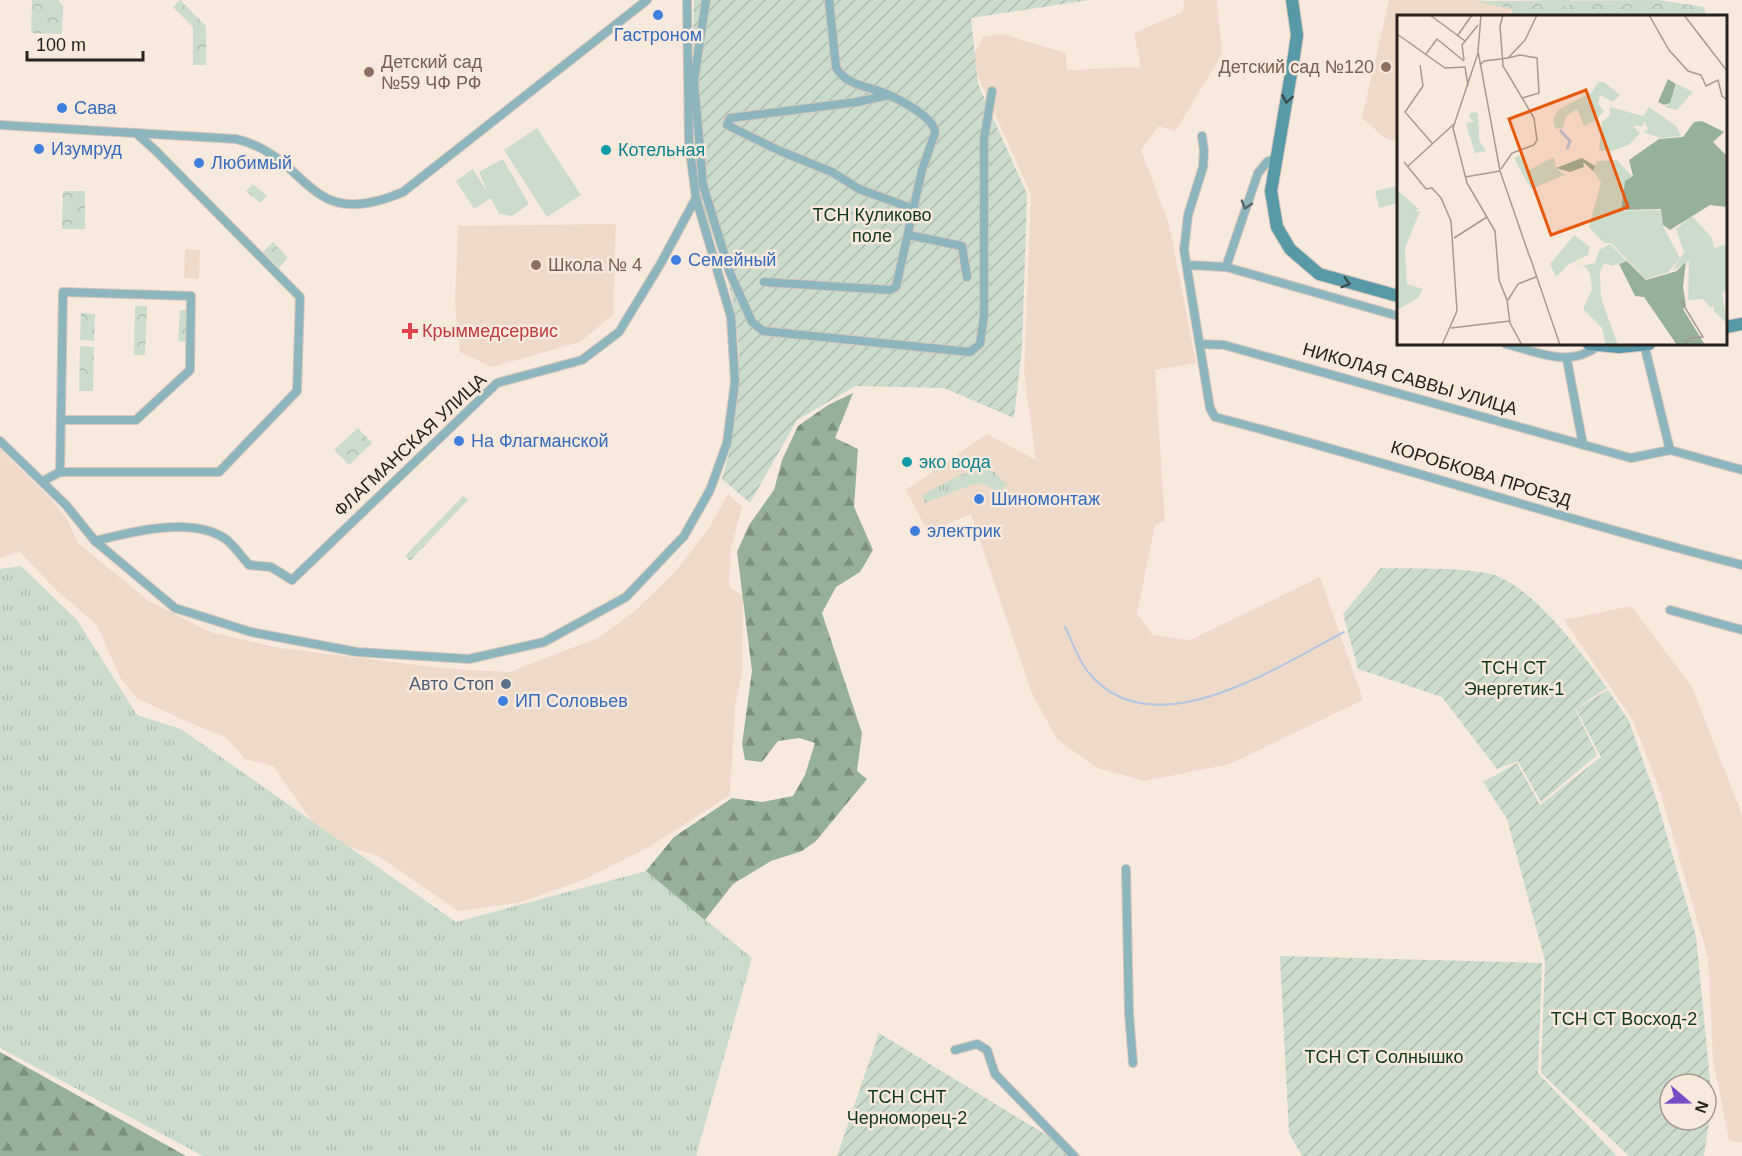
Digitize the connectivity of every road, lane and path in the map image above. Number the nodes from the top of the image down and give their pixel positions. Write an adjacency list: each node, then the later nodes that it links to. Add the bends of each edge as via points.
1 (647, 0): 9 (street, via 440,164 403,192 383,200 347,205 329,201 276,159 247,142)
2 (687, 0): 12 (street, via 689,142)
3 (706, 0): 6 (street, via 694,81 703,185 730,273 752,322 763,331 970,352 980,344 984,316 984,139)
4 (829, 0): 7 (street, via 839,73)
5 (1292, 0): 11 (main road, one-way to 11, via 1297,35)
6 (992, 91)
7 (889, 95): 13 (street, via 935,128); 13 (street, via 730,118 726,123 832,172 859,189)
8 (0, 125): 9 (street)
9 (135, 133): 33 (street, via 300,297 297,391 219,472)
10 (1202, 136): 15 (street, via 1203,167 1184,236)
11 (1276, 158): 16 (street, one-way to 16, via 1258,173); 19 (main road, one-way to 19, via 1271,190 1273,217 1283,241 1299,259 1326,277)
12 (696, 198): 35 (street, ФЛАГМАНСКАЯ УЛИЦА, via 618,332 582,360 497,383 292,580 271,567 249,565 226,539 200,530 148,528); 35 (street, via 729,308 735,352 727,443 710,490 684,536 626,597 544,642 469,659 357,652 251,632 175,608)
13 (914, 209): 14 (street)
14 (908, 235): 17 (street, via 962,246); 18 (street, via 898,284 890,290)
15 (1187, 265): 16 (street); 23 (street)
16 (1226, 267): 20 (street)
17 (967, 277)
18 (764, 282)
19 (1397, 296)
20 (1397, 316)
21 (1742, 324): 22 (main road)
22 (1727, 327)
23 (1200, 344): 30 (street, НИКОЛАЯ САВВЫ УЛИЦА, via 1255,353); 36 (street, КОРОБКОВА ПРОЕЗД, via 1215,417)
24 (1510, 345): 27 (street)
25 (1593, 345): 27 (street, via 1588,354)
26 (1644, 345): 31 (street)
27 (1567, 360): 30 (street)
28 (61, 420): 28 (street, via 63,292 191,296 190,370 182,378 136,420); 33 (street)
29 (0, 441): 34 (street)
30 (1583, 445): 31 (street, НИКОЛАЯ САВВЫ УЛИЦА, via 1631,458)
31 (1670, 450): 32 (street)
32 (1742, 470)
33 (60, 472): 34 (street)
34 (43, 481): 35 (street)
35 (95, 542)
36 (1742, 565)
37 (1670, 610): 38 (street)
38 (1742, 630)
39 (1126, 869): 41 (street)
40 (955, 1050): 42 (street, via 977,1044 987,1050 995,1074)
41 (1133, 1063)
42 (1074, 1156)

